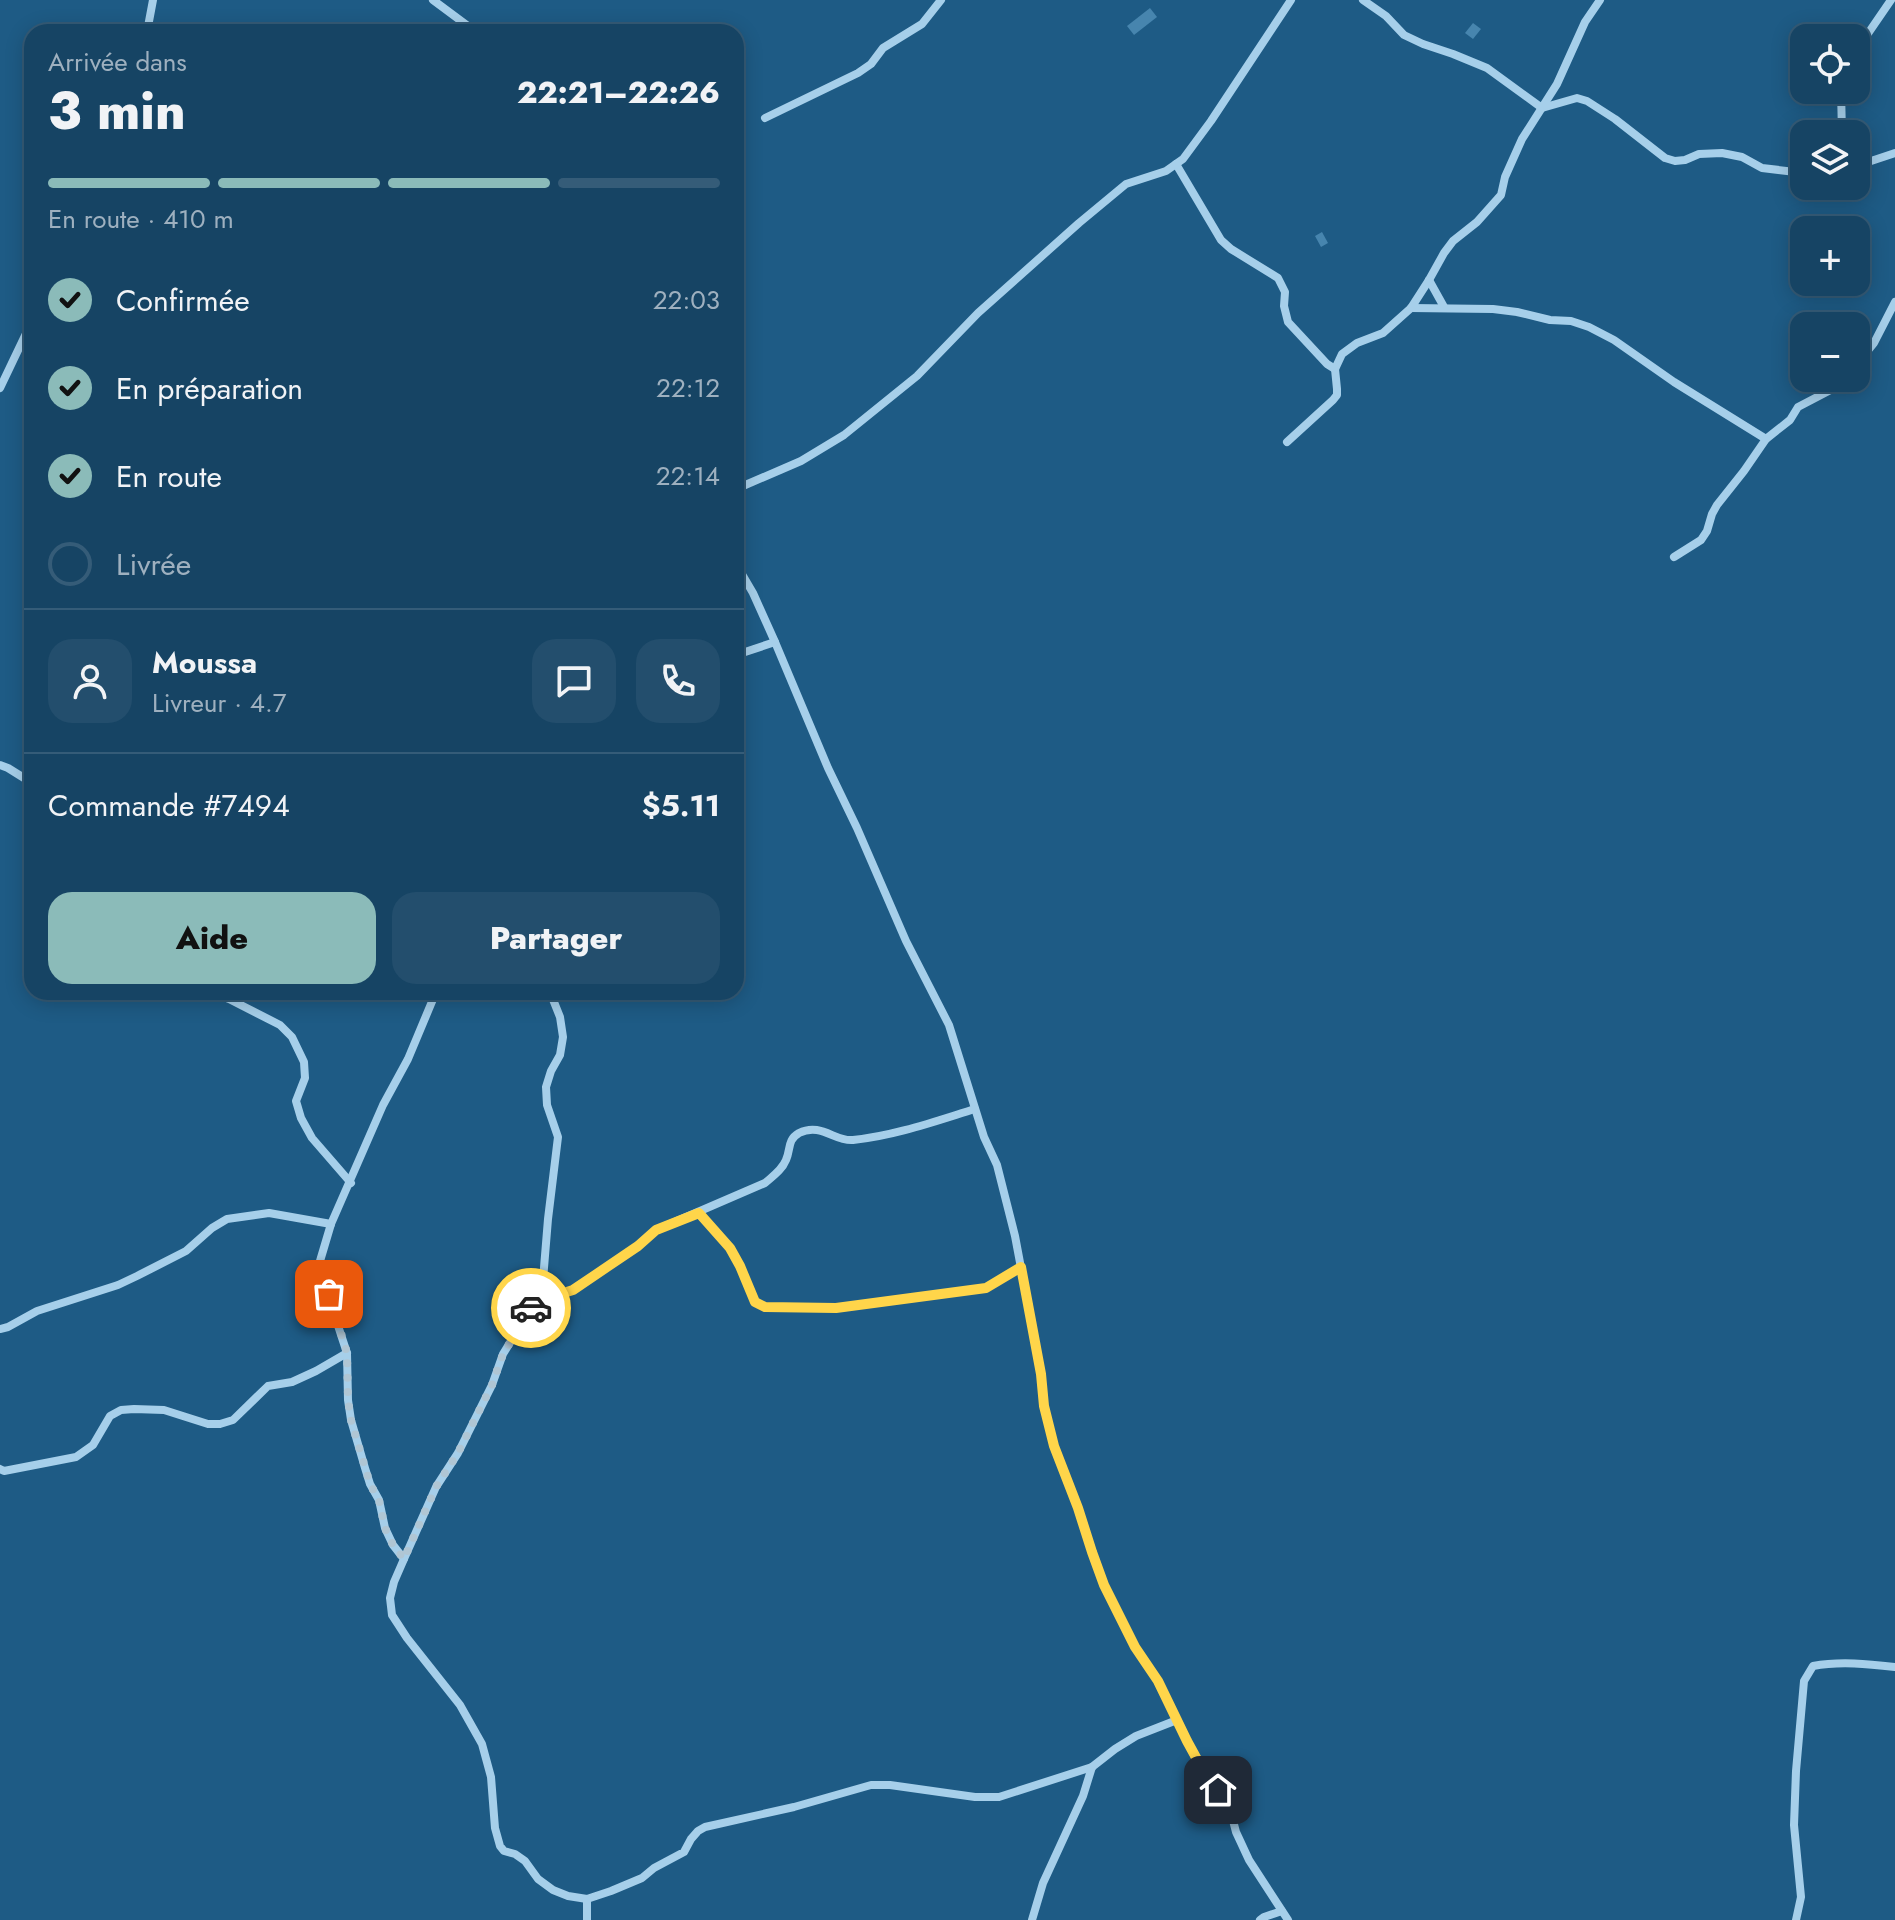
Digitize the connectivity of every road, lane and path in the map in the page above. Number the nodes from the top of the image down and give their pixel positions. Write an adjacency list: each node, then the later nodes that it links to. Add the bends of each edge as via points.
1 (153, 0): 8 (street)
2 (433, 0): 9 (street)
3 (941, 0): 14 (street, via 922,24 883,48 858,73)
4 (1291, 0): 17 (street)
5 (1363, 0): 13 (street, via 1404,35 1487,68)
6 (1600, 0): 11 (street)
7 (1891, 0): 10 (street)
8 (148, 24)
9 (465, 24)
10 (1870, 31)
11 (1557, 84): 12 (street); 13 (street)
12 (1564, 100): 13 (street); 18 (street, via 1577,98 1598,108 1665,158 1722,153 1762,168)
13 (1542, 108): 19 (street, via 1522,139 1501,195 1453,241)
14 (765, 118)
15 (1895, 153): 16 (street)
16 (1870, 161)
17 (1176, 164): 25 (street, via 1221,240 1278,278 1288,322); 30 (street, via 1126,184 988,304 917,376 844,435)
18 (1790, 171)
19 (1429, 280): 21 (street); 22 (street)
20 (1895, 302): 24 (street)
21 (1444, 307): 22 (street); 28 (street, via 1517,312 1589,327)
22 (1411, 308): 25 (street, via 1383,333 1342,354)
23 (24, 338): 26 (street)
24 (1870, 348)
25 (1335, 369): 29 (street, via 1337,395)
26 (0, 388)
27 (1827, 392): 28 (street, via 1798,407)
28 (1766, 439): 31 (street, via 1717,505 1701,540)
29 (1287, 442)
30 (744, 486)
31 (1674, 557)
32 (744, 578): 33 (street)
33 (775, 642): 34 (street); 40 (street, via 906,941 949,1025)
34 (744, 652)
35 (0, 765): 36 (street)
36 (24, 778)
37 (231, 1000): 41 (street, via 280,1025 292,1037 304,1062 305,1078 296,1101 301,1118)
38 (433, 1000): 41 (street)
39 (553, 1000): 45 (street, via 563,1037 546,1087 558,1137 543,1280)
40 (975, 1109): 42 (street, via 849,1141 820,1130 798,1134 790,1141 787,1159 765,1183); 44 (street, via 997,1165)
41 (351, 1183): 43 (street)
42 (699, 1213): 44 (street, via 730,1248 755,1302 765,1307 836,1308 986,1288); 45 (street, via 656,1230 573,1290)
43 (331, 1224): 46 (street, via 269,1213 227,1219 186,1251 137,1276); 47 (street, via 321,1274)
44 (1021, 1267): 51 (street, via 1054,1446 1104,1585)
45 (535, 1302): 49 (street, via 503,1354)
46 (0, 1329)
47 (347, 1353): 48 (street, via 292,1382 268,1386 233,1420 208,1424 164,1410 121,1410 76,1457); 49 (street, via 351,1420 385,1528)
48 (0, 1469)
49 (404, 1559): 53 (street, via 390,1598 392,1615 460,1705 482,1744 500,1846 525,1861 553,1890)
50 (1895, 1667): 59 (street, via 1813,1666 1804,1681 1794,1825 1801,1897)
51 (1177, 1720): 52 (street, via 1136,1736); 54 (street, via 1210,1783 1225,1798 1249,1860)
52 (1092, 1767): 53 (street, via 999,1797 871,1785 705,1827 684,1852 642,1878); 56 (street)
53 (587, 1899): 55 (street)
54 (1282, 1911): 57 (street); 58 (street)
55 (587, 1920)
56 (1032, 1920)
57 (1260, 1920)
58 (1288, 1920)
59 (1796, 1920)

